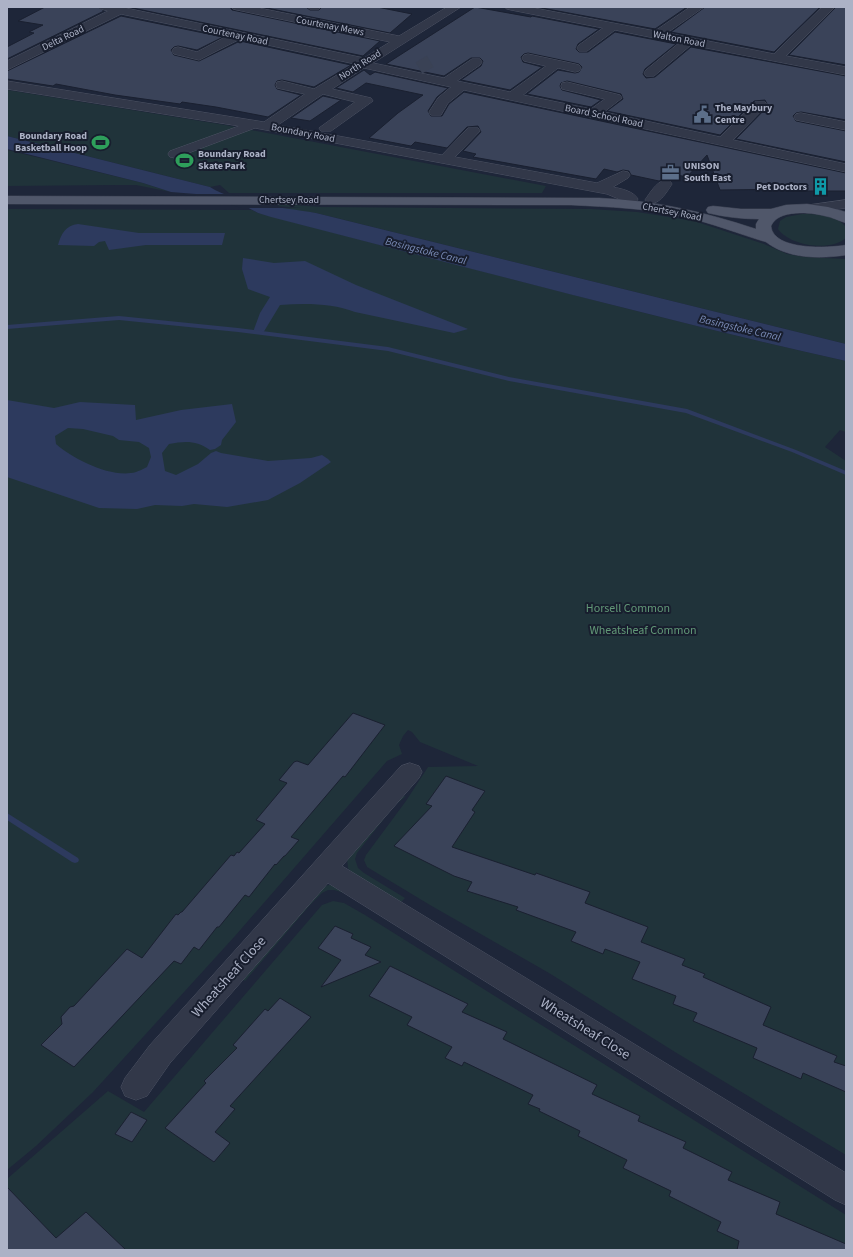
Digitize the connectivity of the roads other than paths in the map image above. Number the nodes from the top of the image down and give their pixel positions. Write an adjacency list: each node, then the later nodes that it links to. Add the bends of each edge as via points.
1 (105, 7): 9 (street, Courtenay Road)
2 (162, 7): 10 (street)
3 (237, 7): 14 (street, Courtenay Mews)
4 (455, 7): 14 (street, North Road)
5 (511, 7): 11 (street, Walton Road)
6 (676, 7): 8 (street)
7 (829, 7): 19 (street)
8 (696, 9): 12 (street)
9 (119, 10): 13 (street, Courtenay Road, via 183,27); 23 (street, Delta Road)
10 (149, 13)
11 (613, 26): 12 (street, Walton Road); 16 (street)
12 (651, 35): 15 (street, Walton Road)
13 (237, 36): 17 (street, via 204,57); 21 (street, Courtenay Road)
14 (400, 40): 21 (street, North Road)
15 (688, 41): 19 (street, Walton Road, via 749,56); 26 (street)
16 (583, 48)
17 (178, 52)
18 (528, 58): 22 (street)
19 (777, 58): 25 (street, Walton Road)
20 (476, 62): 27 (street)
21 (363, 63): 27 (street, Board School Road, via 416,72); 32 (street, North Road)
22 (556, 64): 24 (street); 33 (street)
23 (7, 66)
24 (575, 68)
25 (846, 71)
26 (650, 73)
27 (447, 82): 30 (street, Board School Road)
28 (7, 85): 38 (street, Boundary Road)
29 (282, 85): 32 (street)
30 (462, 85): 33 (street, Board School Road); 35 (street, via 443,101)
31 (567, 86): 36 (street, via 615,98)
32 (319, 92): 39 (street, North Road); 42 (street, via 366,101)
33 (512, 96): 36 (street, Board School Road)
34 (760, 105): 43 (street)
35 (436, 112)
36 (593, 114): 43 (street, Board School Road)
37 (801, 117): 40 (street)
38 (253, 124): 39 (street, Boundary Road); 44 (street)
39 (267, 126): 45 (street, Boundary Road)
40 (846, 126)
41 (458, 127): 45 (street, via 478,132)
42 (326, 128)
43 (723, 142): 46 (street, Board School Road)
44 (175, 154)
45 (444, 160): 49 (street, Boundary Road)
46 (846, 168)
47 (623, 175): 49 (street)
48 (665, 184): 53 (street)
49 (598, 189): 50 (street, Boundary Road, via 620,193); 52 (street, Boundary Road)
50 (631, 199): 52 (main road, Chertsey Road); 53 (main road, Chertsey Road)
51 (7, 200): 52 (main road, Chertsey Road)
52 (612, 200): 58 (main road, Chertsey Road, via 684,212)
53 (652, 200): 56 (main road, Chertsey Road, via 730,213)
54 (846, 204): 55 (street)
55 (808, 209): 56 (main road, Chertsey Road, via 792,209); 57 (main road, Chertsey Road)
56 (774, 214): 58 (main road, via 765,221 763,227)
57 (846, 218)
58 (771, 239): 59 (main road, Chertsey Road, via 806,252)
59 (846, 250)
60 (410, 772): 61 (street, Wheatsheaf Close)
61 (325, 868): 62 (street, Wheatsheaf Close, via 160,1054); 63 (street, Wheatsheaf Close)
62 (136, 1087)
63 (846, 1190)

